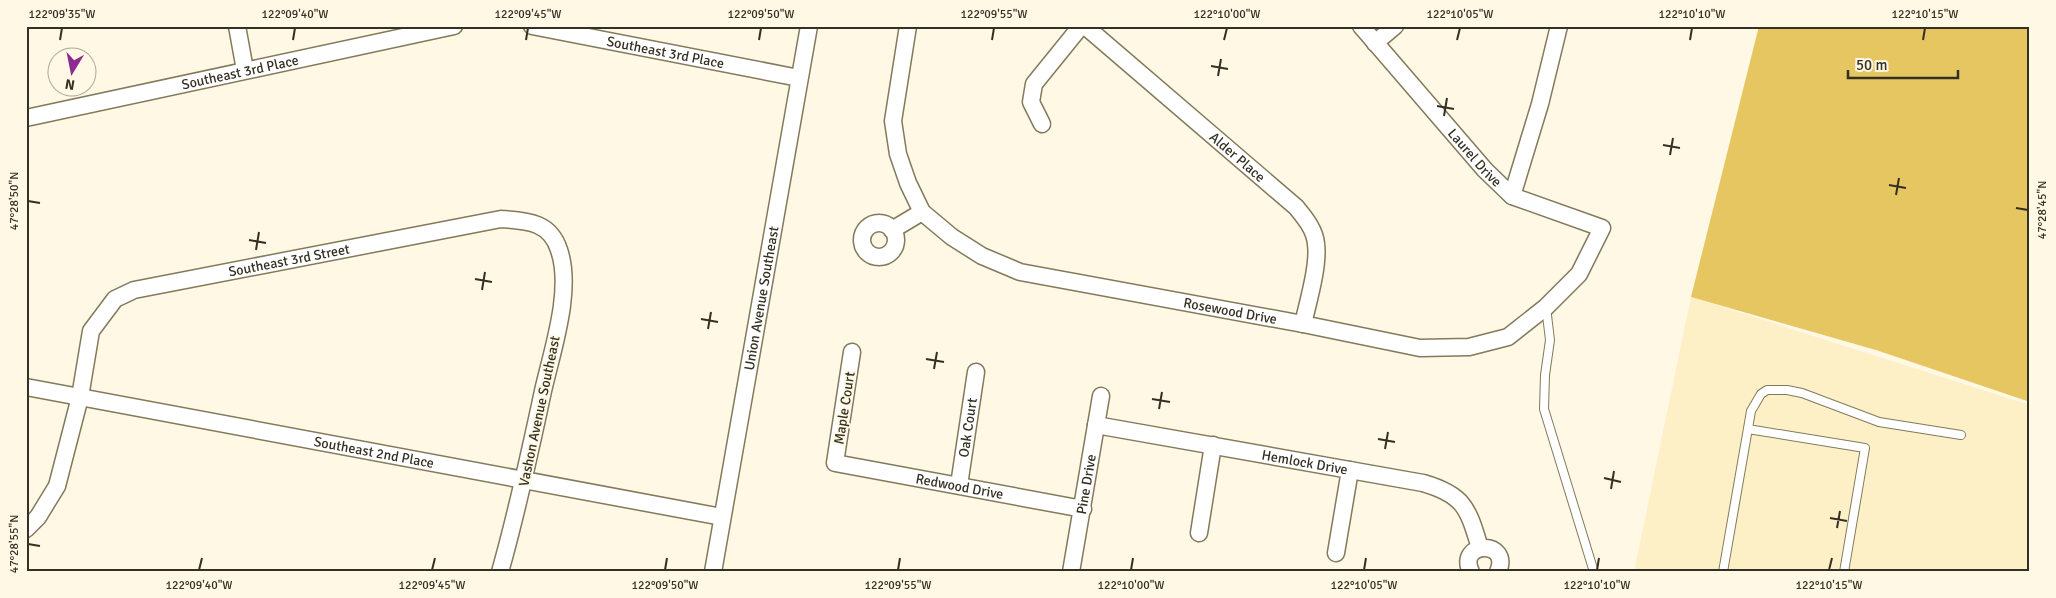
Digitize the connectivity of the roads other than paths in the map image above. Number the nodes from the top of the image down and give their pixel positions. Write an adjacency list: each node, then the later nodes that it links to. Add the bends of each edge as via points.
1 (236, 26): 11 (street)
2 (454, 26): 11 (street, Southeast 3rd Place)
3 (532, 26): 12 (street, Southeast 3rd Place)
4 (808, 26): 12 (street, Union Avenue Southeast)
5 (908, 26): 16 (street, via 893,121 898,154)
6 (1083, 26): 14 (street, via 1034,84 1031,102); 20 (street, Alder Place, via 1296,207 1310,225 1316,244 1315,267)
7 (1361, 26): 10 (street, Laurel Drive)
8 (1395, 26): 10 (street)
9 (1559, 26): 15 (street)
10 (1375, 43): 15 (street, Laurel Drive)
11 (245, 70): 13 (street, Southeast 3rd Place)
12 (799, 78): 35 (street, Union Avenue Southeast)
13 (26, 118)
14 (1042, 124)
15 (1512, 196): 19 (street, Rosewood Drive, via 1602,228 1579,274)
16 (922, 212): 17 (street); 20 (street, Rosewood Drive, via 982,256 1020,272)
17 (892, 230)
18 (559, 248): 24 (street, Southeast 3rd Street, via 547,231 530,221 501,219 134,290 115,299 91,331); 32 (street, Vashon Avenue Southeast, via 565,272 562,306)
19 (1546, 307): 20 (street, Rosewood Drive, via 1508,337 1469,346 1420,348); 45 (lane, via 1550,340 1544,409)
20 (1303, 324)
21 (852, 352): 30 (street, Maple Court)
22 (976, 372): 33 (street, Oak Court)
23 (26, 386): 24 (street, Southeast 2nd Place)
24 (80, 396): 32 (street, Southeast 2nd Place); 36 (street, Southeast 3rd Street, via 57,486 38,517)
25 (1101, 396): 26 (street, Pine Drive)
26 (1096, 425): 29 (street, Hemlock Drive); 34 (street, Pine Drive)
27 (1748, 428): 28 (lane, via 1751,411 1761,394 1773,388 1802,393 1879,422); 46 (lane); 47 (lane, via 1865,448)
28 (1961, 435)
29 (1213, 445): 31 (street, Hemlock Drive); 37 (street)
30 (835, 463): 33 (street, Redwood Drive)
31 (1350, 470): 38 (street, Hemlock Drive, via 1443,489 1467,510); 39 (street)
32 (524, 480): 35 (street, Southeast 2nd Place); 40 (street, Vashon Avenue Southeast)
33 (959, 485): 34 (street, Redwood Drive)
34 (1083, 509): 42 (street, Pine Drive)
35 (722, 518): 41 (street, Union Avenue Southeast)
36 (26, 529)
37 (1199, 532)
38 (1480, 548): 43 (street, via 1469,559); 44 (street, via 1496,552 1500,562)
39 (1336, 552)
40 (500, 572)
41 (713, 572)
42 (1071, 572)
43 (1471, 572)
44 (1498, 572)
45 (1594, 572)
46 (1723, 572)
47 (1844, 572)

